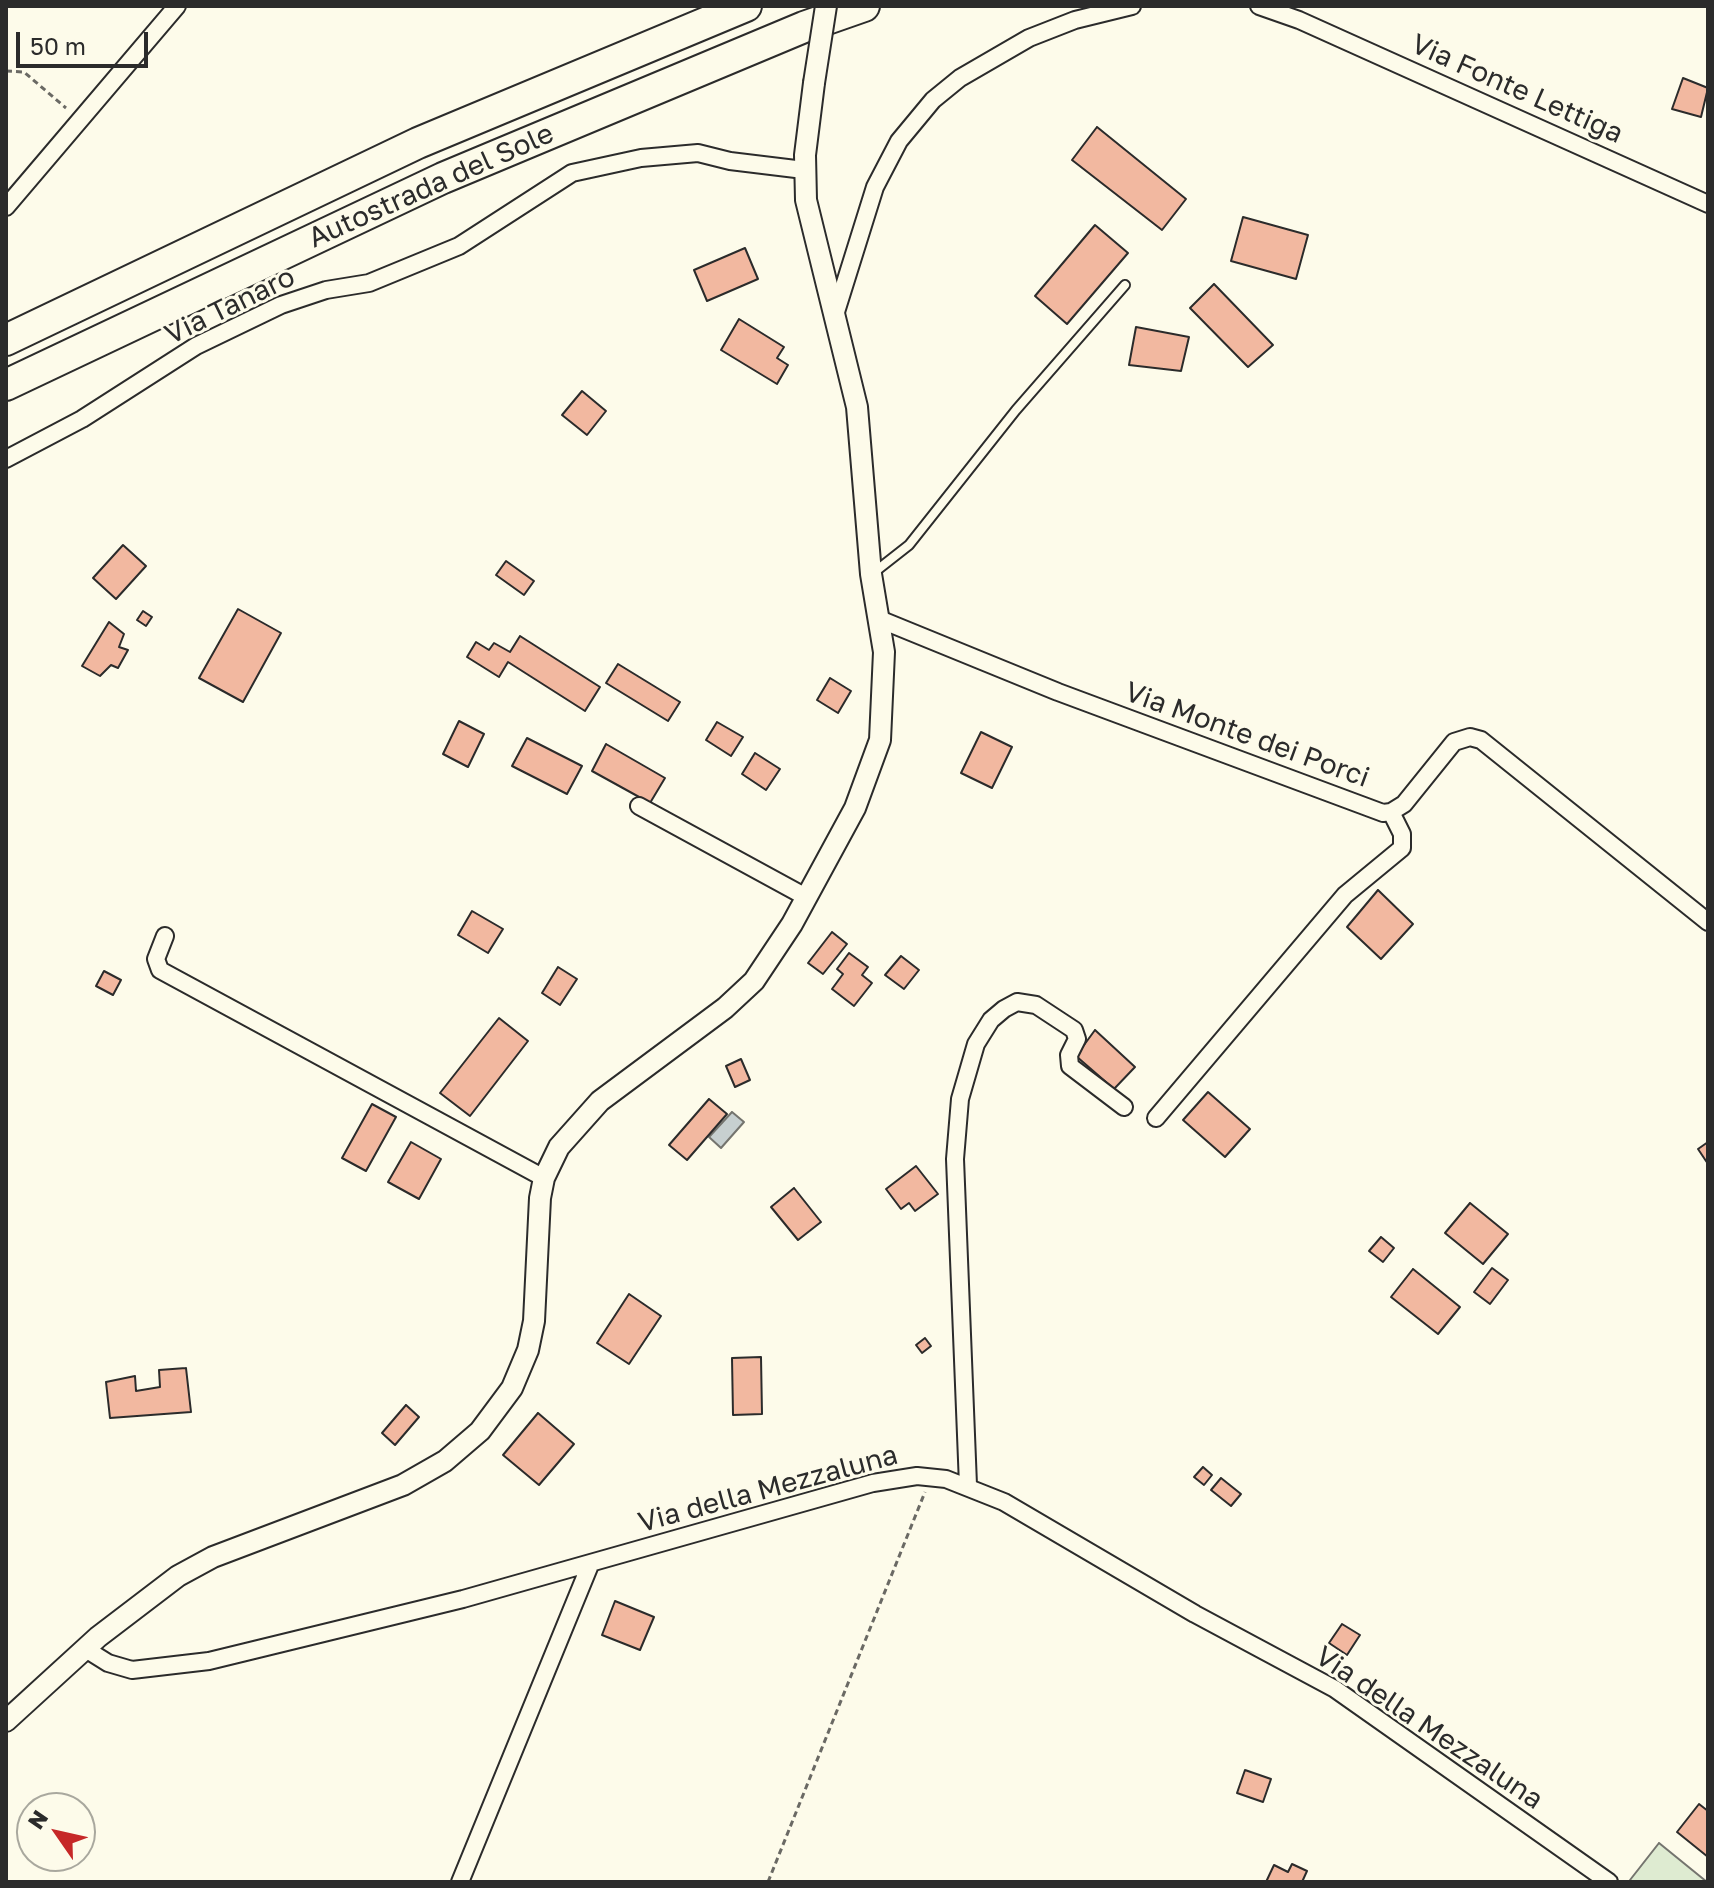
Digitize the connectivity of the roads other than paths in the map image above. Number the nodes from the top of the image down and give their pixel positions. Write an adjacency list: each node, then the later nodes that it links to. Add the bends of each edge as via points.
1 (177, 6): 9 (street)
2 (746, 6): 12 (highway, Autostrada del Sole, via 418,143)
3 (826, 6): 7 (street, bridge)
4 (864, 6): 13 (highway, Autostrada del Sole, via 443,178)
5 (1132, 6): 11 (street, via 1029,38 970,71 933,100 899,141 875,187)
6 (1259, 6): 8 (street, Via Fonte Lettiga)
7 (804, 170): 11 (street, via 812,230); 14 (street, Via Tanaro, via 698,153 572,173 459,246 369,283 281,305 196,346 82,419)
8 (1708, 204)
9 (6, 207)
10 (1125, 285): 15 (lane, via 909,545)
11 (834, 316): 15 (street, via 858,416)
12 (6, 340)
13 (6, 385)
14 (6, 459)
15 (871, 574): 16 (street)
16 (879, 619): 18 (street, Via Monte dei Porci, via 1087,703); 19 (street, via 884,666 876,753 855,808)
17 (639, 806): 19 (street)
18 (1391, 812): 20 (street, Via Monte dei Porci, via 1404,804 1454,742 1481,740); 23 (street, via 1402,834 1402,848 1345,895)
19 (806, 897): 24 (street, via 747,990 592,1108 565,1138)
20 (1708, 922)
21 (165, 936): 24 (street, via 156,959 160,970)
22 (1124, 1107): 25 (street, via 1070,1066 1074,1030 1036,1005 1017,1002 1004,1009 976,1044 960,1099 955,1159)
23 (1156, 1118)
24 (544, 1178): 27 (street, via 528,1350 512,1388 472,1438 403,1485 192,1567)
25 (968, 1485): 26 (street, Via della Mezzaluna, via 931,1477 896,1478); 30 (street, Via della Mezzaluna, via 1335,1689)
26 (590, 1565): 27 (street, Via della Mezzaluna, via 288,1644 161,1670 123,1668); 29 (street)
27 (84, 1648): 28 (street)
28 (6, 1721)
29 (460, 1882)
30 (1609, 1882)

